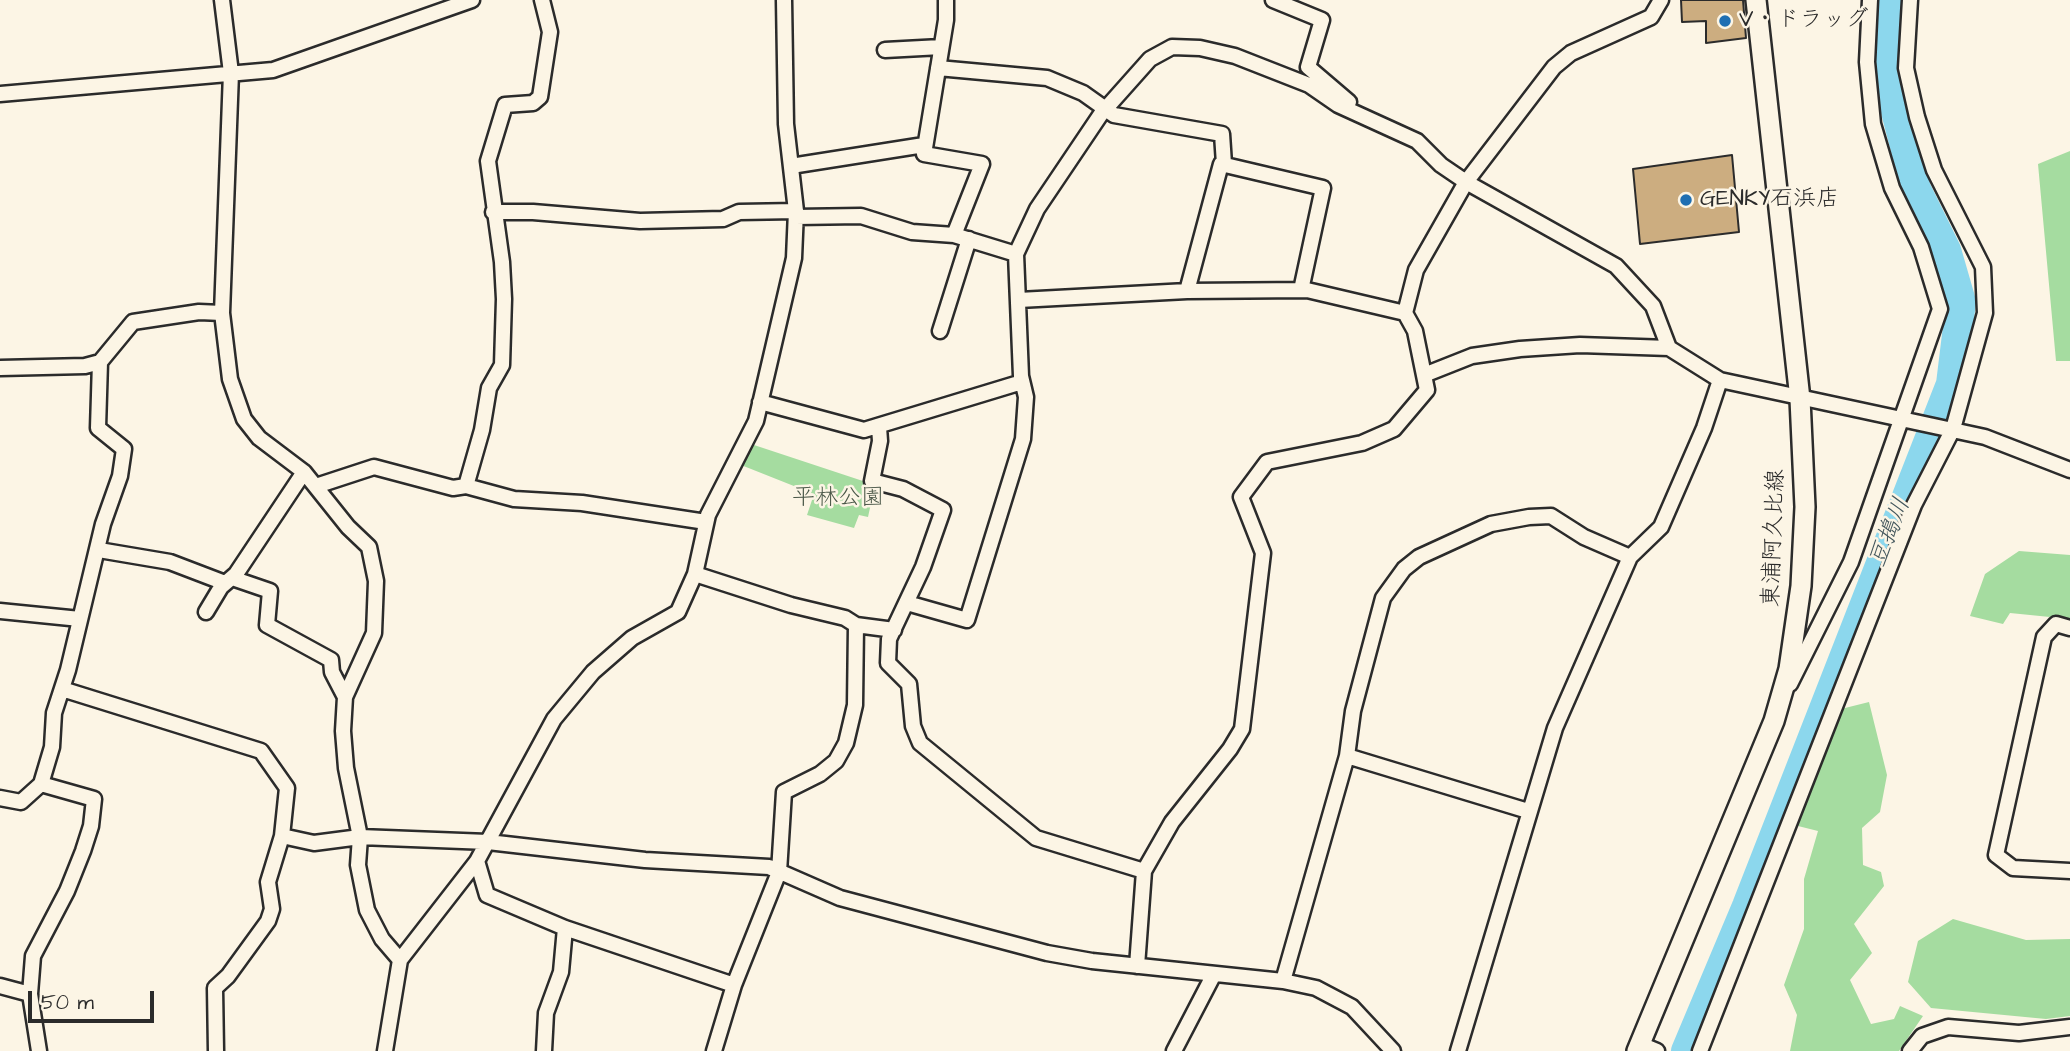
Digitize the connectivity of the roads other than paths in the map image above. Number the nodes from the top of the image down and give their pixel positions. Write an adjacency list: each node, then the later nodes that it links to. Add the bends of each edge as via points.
1 (222, 0): 14 (street)
2 (472, 0): 14 (street, via 273,70)
3 (542, 0): 22 (street, via 550,32 540,97 533,103 505,105 486,169)
4 (784, 0): 20 (street)
5 (946, 0): 11 (street)
6 (1273, 0): 17 (street, via 1322,20 1310,70)
7 (1661, 0): 21 (street, via 1651,17 1571,53 1554,66)
8 (1756, 0): 39 (main road, 東浦阿久比線)
9 (1870, 0): 41 (street, via 1867,62 1873,124 1892,188 1921,247 1940,310)
10 (1912, 0): 43 (street, via 1906,68 1917,117 1934,170 1983,267 1985,313)
11 (941, 47): 12 (street); 13 (street)
12 (885, 50)
13 (938, 68): 16 (street, via 1047,78); 18 (street)
14 (231, 73): 15 (street); 30 (street)
15 (0, 94)
16 (1106, 107): 17 (street, via 1150,59 1172,47 1187,46 1236,56 1309,85); 19 (street, via 1114,115 1222,134); 26 (street, via 1037,209)
17 (1366, 117): 21 (street, via 1417,141)
18 (924, 145): 20 (street); 24 (street, via 924,154 982,164)
19 (1224, 164): 27 (street, via 1323,188); 28 (street)
20 (791, 166): 23 (street)
21 (1466, 182): 31 (street, via 1416,270); 33 (street, via 1616,266 1653,306)
22 (493, 212): 23 (street, via 640,221 723,219 739,212); 47 (street, via 505,299 502,365 489,388)
23 (796, 214): 24 (street, via 861,216 912,232); 40 (street, via 794,258)
24 (954, 234): 25 (street)
25 (969, 240): 26 (street); 32 (street)
26 (1016, 254): 29 (street)
27 (1301, 290): 28 (street); 31 (street)
28 (1187, 291): 29 (street)
29 (1019, 300): 38 (street)
30 (222, 313): 34 (street, via 133,322); 45 (street, via 230,379 244,419 259,438)
31 (1405, 313): 36 (street, via 1415,331)
32 (940, 331)
33 (1669, 348): 36 (street, via 1531,348 1472,356); 37 (street)
34 (100, 362): 35 (street, via 71,368); 49 (street, via 98,428 124,449)
35 (0, 368)
36 (1424, 374): 73 (street, via 1427,390 1394,429 1362,443 1267,462 1241,497 1263,553 1242,729 1172,822)
37 (1720, 380): 39 (street); 50 (street, via 1661,527)
38 (1022, 382): 42 (street); 53 (street, via 1026,397 1023,439 967,620)
39 (1800, 399): 41 (street); 62 (main road, 東浦阿久比線, via 1805,507 1801,586)
40 (760, 402): 42 (street, via 842,425); 48 (street, via 746,443)
41 (1902, 419): 43 (street); 62 (street, via 1851,562)
42 (878, 427): 53 (street, via 880,441 872,481 903,489 943,510)
43 (1953, 429): 44 (street); 92 (street, via 1914,505)
44 (2070, 470)
45 (304, 472): 46 (street); 52 (street)
46 (316, 486): 47 (street, via 374,467 453,488); 61 (street, via 369,547 376,581 374,633)
47 (466, 486): 48 (street, via 514,499 582,503)
48 (706, 522): 51 (street)
49 (99, 550): 52 (street, via 170,562); 56 (street)
50 (1630, 557): 63 (street, via 1551,516 1491,524 1419,557 1383,598 1353,711); 66 (street, via 1555,728)
51 (695, 574): 57 (street); 69 (street, via 678,612 632,638 593,672 554,719)
52 (229, 581): 55 (street); 61 (street, via 270,591 267,625 331,660)
53 (907, 603): 59 (street)
54 (0, 611): 56 (street)
55 (206, 612)
56 (80, 619): 60 (street)
57 (856, 625): 59 (street); 72 (street, via 851,728 836,761 784,792)
58 (2070, 628): 71 (street, via 2056,624 2044,637 1996,855 2013,868)
59 (894, 630): 73 (street, via 888,663 909,684 913,726 920,743 1035,838)
60 (62, 690): 64 (street); 67 (street, via 265,753 287,788)
61 (345, 697): 68 (street, via 346,768)
62 (1780, 701): 83 (main road, 東浦阿久比線)
63 (1347, 756): 66 (street); 78 (street)
64 (41, 784): 65 (street, via 21,802); 81 (street, via 93,799 83,851 33,956)
65 (0, 798)
66 (1528, 811): 91 (street)
67 (282, 836): 68 (street, via 314,843); 85 (street, via 268,882 272,909 268,921 215,988)
68 (360, 837): 69 (street); 75 (street, via 358,864 367,910)
69 (488, 842): 70 (street); 72 (street, via 645,860 769,867)
70 (477, 861): 74 (street, via 487,895); 75 (street)
71 (2070, 870)
72 (779, 872): 76 (street, via 840,898 1047,953); 79 (street)
73 (1144, 872): 76 (street)
74 (565, 928): 79 (street); 87 (street, via 561,972 546,1013)
75 (400, 960): 86 (street)
76 (1137, 966): 77 (street)
77 (1214, 974): 78 (street); 89 (street)
78 (1283, 981): 90 (street, via 1316,988 1352,1007)
79 (734, 985): 88 (street)
80 (0, 986): 81 (street)
81 (30, 994): 84 (street)
82 (2070, 1027): 93 (street, via 2019,1033 1948,1027 1922,1036)
83 (1646, 1049)
84 (39, 1051)
85 (216, 1051)
86 (385, 1051)
87 (544, 1051)
88 (714, 1051)
89 (1174, 1051)
90 (1392, 1051)
91 (1458, 1051)
92 (1700, 1051)
93 (1910, 1051)

